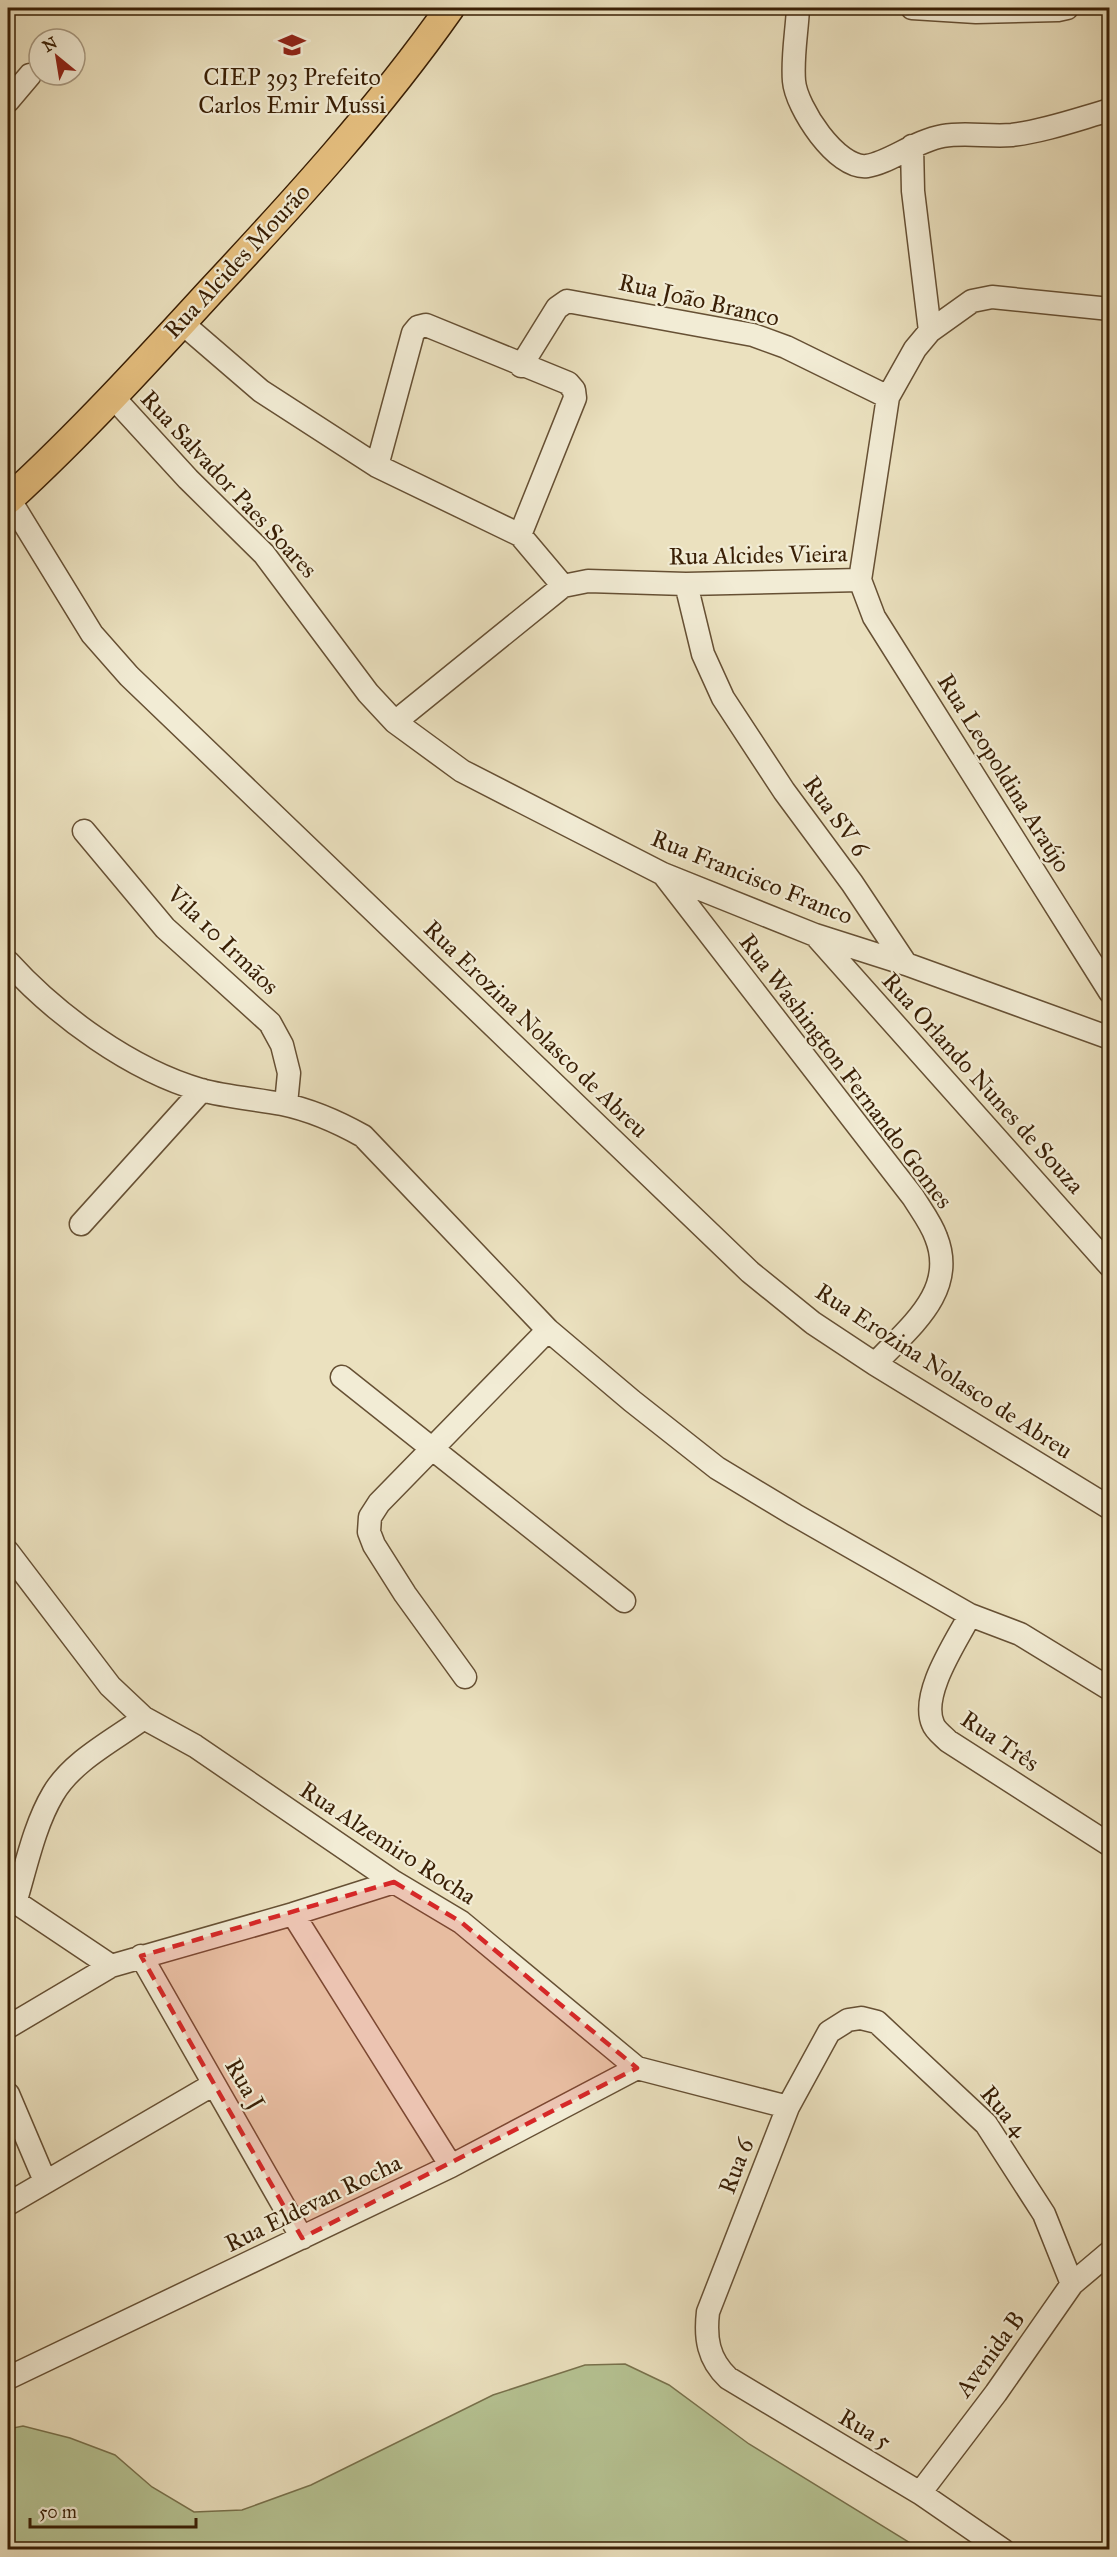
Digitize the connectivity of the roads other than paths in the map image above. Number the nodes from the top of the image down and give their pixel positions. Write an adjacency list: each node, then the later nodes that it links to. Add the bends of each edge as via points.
1 (450, 8): 10 (main road, Rua Alcides Mourão, via 418,54 348,139)
2 (798, 8): 8 (street, via 794,82 800,102 819,134 839,156 854,165 866,166)
3 (912, 8): 4 (street, via 976,12)
4 (1067, 8)
5 (27, 79): 6 (street)
6 (8, 101)
7 (1110, 110): 8 (street, via 1011,135 947,135)
8 (912, 146): 11 (street, via 914,201)
9 (1110, 309): 11 (street, Rua Alcides Vieira, via 992,297 972,301)
10 (182, 323): 13 (main road, Rua Alcides Mourão); 15 (street, via 261,391)
11 (930, 331): 14 (street, Rua Alcides Vieira)
12 (521, 366): 14 (street, Rua João Branco, via 557,308 567,300 753,335); 15 (street, via 426,325 418,327 413,333); 17 (street, via 568,383 575,398)
13 (112, 396): 16 (main road, Rua Alcides Mourão); 21 (street, Rua Salvador Paes Soares, via 264,554 350,671)
14 (888, 397): 18 (street, Rua Alcides Vieira)
15 (377, 466): 17 (street)
16 (8, 499): 34 (street, Rua Erozina Nolasco de Abreu, via 92,634 129,676 750,1272 813,1323)
17 (520, 535): 20 (street)
18 (860, 580): 19 (street, Rua Alcides Vieira); 27 (street, Rua Leopoldina Araújo, via 874,617)
19 (686, 584): 20 (street, Rua Alcides Vieira, via 588,581); 26 (street, Rua SV 6, via 703,654 723,698 784,792)
20 (564, 586): 21 (street, Rua Alcides Vieira)
21 (395, 722): 23 (street, Rua Francisco Franco, via 462,771)
22 (84, 831): 30 (street, Vila 10 Irmãos, via 165,928 270,1023 282,1045 289,1073)
23 (663, 874): 24 (street, Rua Francisco Franco); 34 (street, Rua Washington Fernando Gomes, via 913,1197 937,1238 943,1272 932,1302)
24 (815, 935): 26 (street, Rua Francisco Franco); 32 (street, Rua Orlando Nunes de Souza)
25 (8, 962): 29 (street, via 31,988 88,1032 142,1065)
26 (906, 964): 28 (street, Rua Francisco Franco)
27 (1110, 992)
28 (1110, 1038)
29 (202, 1090): 30 (street); 31 (street)
30 (286, 1104): 33 (street, via 335,1120 363,1136)
31 (81, 1224)
32 (1110, 1266)
33 (548, 1330): 36 (street); 40 (street, via 717,1468)
34 (875, 1364): 37 (street, Rua Erozina Nolasco de Abreu)
35 (342, 1377): 36 (street)
36 (434, 1448): 39 (street); 41 (street, via 378,1503 370,1517 369,1532 405,1594)
37 (1110, 1508)
38 (8, 1552): 43 (street, Rua Alzemiro Rocha, via 110,1686)
39 (624, 1601)
40 (970, 1615): 42 (street, via 1020,1634); 44 (street, Rua Três, via 933,1689 929,1708 933,1726 948,1741)
41 (465, 1677)
42 (1110, 1689)
43 (144, 1718): 45 (street, Rua Alzemiro Rocha, via 195,1746); 46 (street, via 78,1766 53,1793)
44 (1110, 1845)
45 (394, 1882): 47 (street); 52 (street, Rua Alzemiro Rocha, via 461,1922)
46 (11, 1900): 49 (street)
47 (293, 1914): 48 (street); 56 (street)
48 (141, 1956): 49 (street); 53 (street, Rua J)
49 (111, 1966): 51 (street)
50 (848, 2020): 55 (street, Rua 6, via 829,2032); 61 (street, Rua 4, via 877,2022 986,2124 1044,2214)
51 (8, 2028)
52 (637, 2068): 55 (street, Rua Alzemiro Rocha); 56 (street, Rua Eldevan Rocha)
53 (214, 2084): 57 (street); 59 (street, Rua J)
54 (8, 2094): 57 (street)
55 (788, 2107): 62 (street, Rua 6, via 708,2312)
56 (451, 2166): 59 (street, Rua Eldevan Rocha)
57 (45, 2181): 58 (street)
58 (8, 2204)
59 (302, 2238): 63 (street, Rua Eldevan Rocha)
60 (1110, 2252): 61 (street, Avenida B)
61 (1072, 2284): 64 (street, Avenida B)
62 (708, 2348): 64 (street, Rua 5, via 716,2367 728,2378)
63 (8, 2378)
64 (920, 2493): 65 (street, Rua 5)
65 (1003, 2550)

